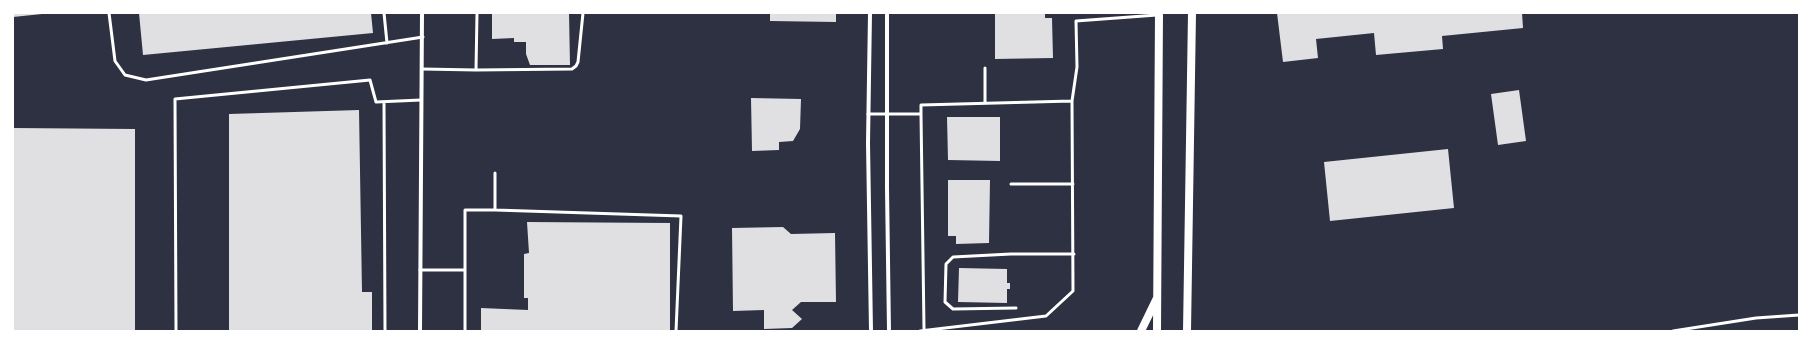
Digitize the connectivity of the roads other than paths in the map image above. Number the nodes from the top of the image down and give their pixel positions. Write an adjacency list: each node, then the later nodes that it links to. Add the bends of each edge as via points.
1 (109, 13): 11 (lane, via 115,61 125,75 146,80)
2 (384, 13): 11 (lane)
3 (422, 13): 10 (street)
4 (478, 13): 14 (lane)
5 (583, 13): 14 (lane, via 578,62 572,69)
6 (870, 13): 19 (street)
7 (887, 13): 20 (street)
8 (1192, 13): 43 (main road)
9 (1158, 14): 16 (lane, via 1076,21 1077,67); 29 (main road)
10 (422, 37): 11 (lane); 13 (street)
11 (387, 43)
12 (985, 68): 18 (lane)
13 (422, 69): 14 (lane); 15 (street)
14 (476, 70)
15 (421, 100): 17 (lane); 27 (street)
16 (1072, 101): 18 (lane); 24 (lane)
17 (384, 102): 33 (lane, via 376,102 370,80 175,100); 34 (lane)
18 (985, 103): 21 (lane, via 921,105)
19 (868, 114): 20 (lane); 38 (street)
20 (887, 114): 21 (lane); 39 (street)
21 (921, 114): 32 (lane)
22 (496, 173): 25 (lane)
23 (1011, 184): 24 (lane)
24 (1073, 184): 26 (lane)
25 (494, 210): 28 (lane, via 465,210); 37 (lane, via 681,216)
26 (1074, 254): 30 (lane, via 953,257 946,264 945,302 953,309); 32 (lane, via 1073,291 1046,316)
27 (420, 270): 28 (lane); 35 (street)
28 (464, 270): 36 (lane)
29 (1158, 295): 41 (main road); 42 (main road)
30 (1016, 308)
31 (1799, 315): 44 (lane, via 1756,318)
32 (924, 329): 40 (lane)
33 (176, 331)
34 (385, 331)
35 (420, 331)
36 (465, 331)
37 (676, 331)
38 (871, 331)
39 (889, 331)
40 (920, 331)
41 (1141, 331)
42 (1157, 331)
43 (1187, 331)
44 (1673, 331)

